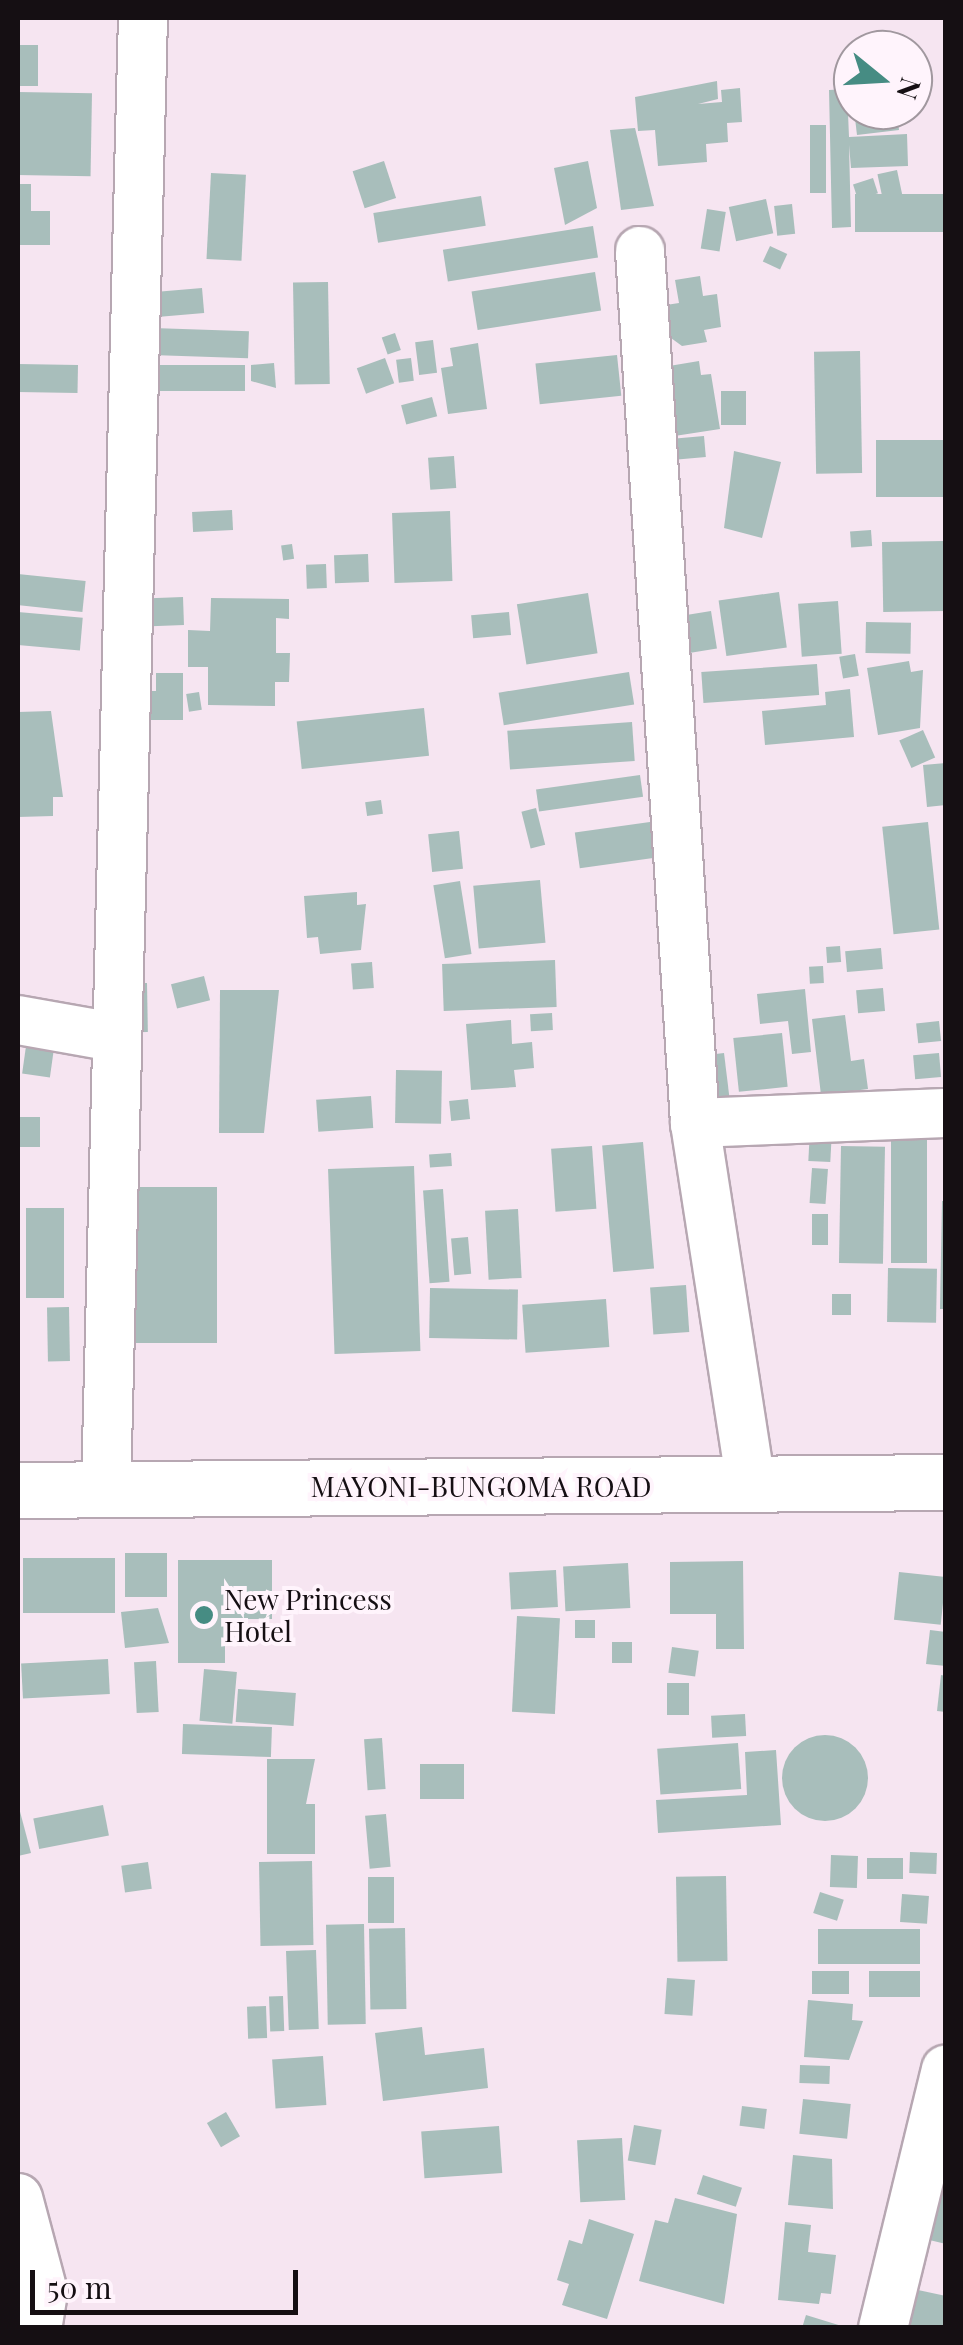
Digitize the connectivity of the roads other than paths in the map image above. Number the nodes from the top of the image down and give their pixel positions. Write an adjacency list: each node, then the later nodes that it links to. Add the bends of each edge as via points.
1 (142, 18): 4 (street)
2 (640, 251): 6 (street)
3 (18, 1020): 4 (street)
4 (113, 1037): 9 (street)
5 (946, 1113): 6 (street)
6 (695, 1123): 8 (street)
7 (946, 1482): 8 (main road, MAYONI-BUNGOMA ROAD)
8 (752, 1484): 9 (main road, MAYONI-BUNGOMA ROAD)
9 (106, 1488): 10 (main road, MAYONI-BUNGOMA ROAD)
10 (18, 1490)
11 (946, 2070): 14 (street)
12 (18, 2198): 13 (street, via 42,2292)
13 (37, 2328)
14 (883, 2328)

